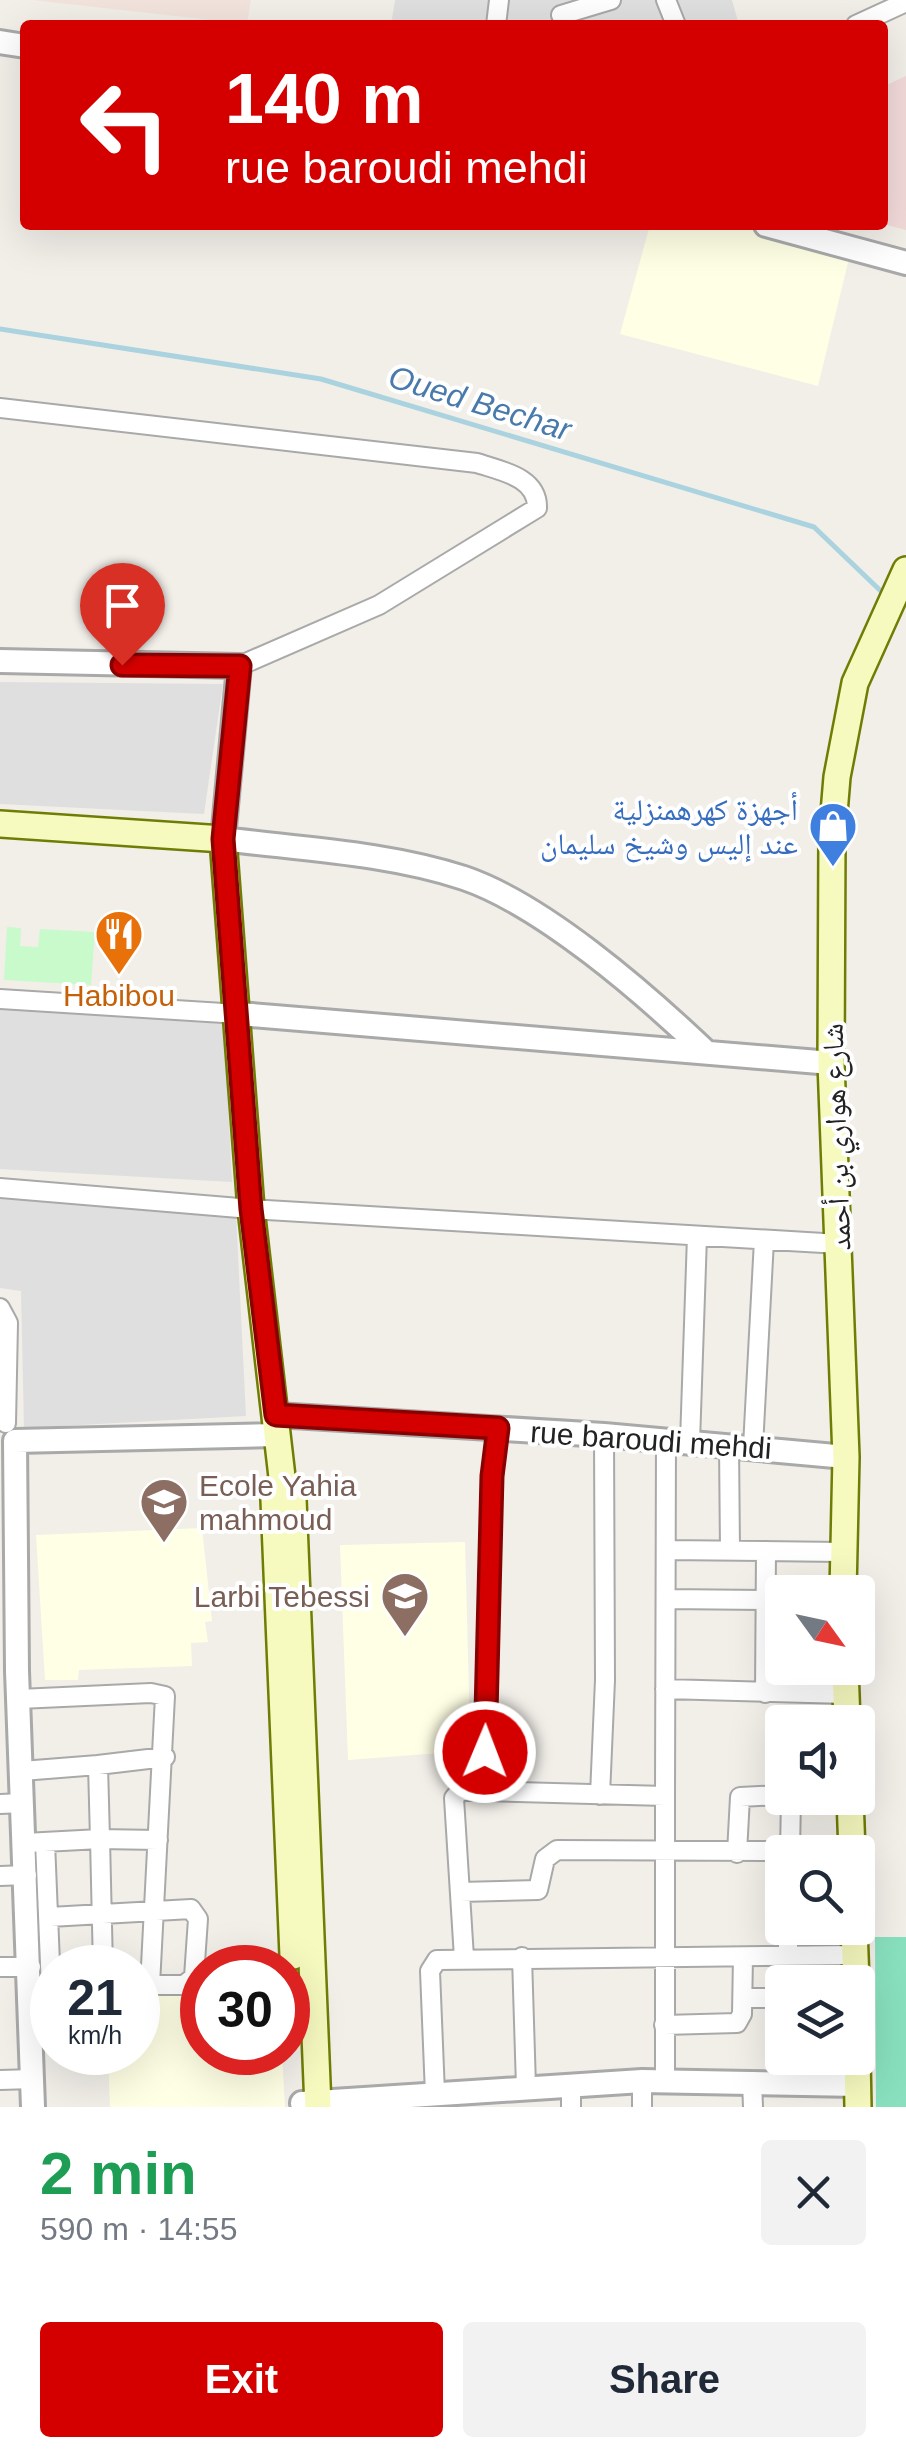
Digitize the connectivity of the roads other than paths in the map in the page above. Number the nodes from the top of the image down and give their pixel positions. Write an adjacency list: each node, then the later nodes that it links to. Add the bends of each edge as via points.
1 (611, 0): 3 (street)
2 (906, 2): 4 (street)
3 (561, 15)
4 (867, 20)
5 (784, 230): 6 (street)
6 (906, 263)
7 (0, 408): 10 (street, via 477,463 528,482 535,492 537,508 380,606)
8 (906, 570): 16 (main road, شارع هواري بن أحمد, via 856,683 837,777)
9 (0, 662): 10 (street)
10 (240, 666): 12 (street)
11 (0, 824): 12 (main road)
12 (223, 839): 14 (main road); 15 (street, via 400,862 512,899)
13 (0, 999): 14 (street)
14 (239, 1014): 15 (street); 18 (main road)
15 (705, 1051): 16 (street)
16 (831, 1064): 21 (main road, شارع هواري بن أحمد)
17 (0, 1188): 18 (street)
18 (251, 1209): 19 (street); 23 (main road)
19 (697, 1236): 20 (street); 28 (street)
20 (764, 1240): 21 (street); 29 (street)
21 (840, 1244): 30 (main road, شارع هواري بن أحمد)
22 (0, 1308): 24 (street, via 8,1323)
23 (277, 1425): 24 (street, rue baroudi mehdi); 25 (street, rue baroudi mehdi); 97 (main road, via 282,1477 293,1500)
24 (7, 1428): 31 (street)
25 (498, 1428): 26 (street, rue baroudi mehdi); 51 (street)
26 (604, 1435): 27 (street, rue baroudi mehdi); 52 (street)
27 (666, 1441): 28 (street, rue baroudi mehdi); 32 (street)
28 (690, 1442): 29 (street, rue baroudi mehdi)
29 (741, 1446): 30 (street, rue baroudi mehdi); 33 (street)
30 (846, 1457): 35 (main road, شارع هواري بن أحمد)
31 (7, 1498): 40 (street)
32 (666, 1550): 33 (street); 38 (street)
33 (730, 1550): 34 (street)
34 (766, 1551): 35 (street); 36 (street)
35 (841, 1552): 37 (main road, شارع هواري بن أحمد)
36 (766, 1575)
37 (842, 1575)
38 (667, 1599): 39 (street); 43 (street)
39 (765, 1600)
40 (9, 1671): 46 (street)
41 (765, 1685): 44 (street)
42 (846, 1685): 45 (main road)
43 (664, 1689): 44 (street); 54 (street)
44 (765, 1693): 45 (street)
45 (846, 1694): 47 (main road)
46 (19, 1698): 48 (street, via 163,1694); 50 (street)
47 (846, 1705)
48 (165, 1757): 49 (street); 57 (street)
49 (98, 1765): 50 (street); 56 (street)
50 (22, 1771): 55 (street)
51 (484, 1792): 52 (street); 64 (street, via 460,1791 454,1798)
52 (600, 1795): 54 (street)
53 (765, 1795): 60 (street, via 738,1800)
54 (665, 1796): 61 (street)
55 (12, 1803): 58 (street)
56 (100, 1840): 57 (street); 58 (street); 66 (street)
57 (158, 1840): 65 (street)
58 (35, 1842): 62 (street); 67 (street)
59 (765, 1852): 60 (street)
60 (736, 1853): 61 (street)
61 (666, 1854): 64 (street, via 552,1851 538,1890); 76 (street)
62 (27, 1874): 63 (street); 68 (street)
63 (0, 1876)
64 (460, 1892): 79 (street)
65 (154, 1908): 66 (street); 71 (street); 83 (street, via 183,1906 196,1913 198,1963 190,1982)
66 (102, 1913): 67 (street); 70 (street)
67 (50, 1917): 69 (street)
68 (37, 1945)
69 (47, 1945)
70 (103, 1945)
71 (149, 1945)
72 (788, 1945): 74 (street)
73 (855, 1945): 75 (main road)
74 (788, 1955): 75 (street); 78 (street)
75 (855, 1955): 80 (main road)
76 (666, 1956): 77 (street); 78 (street); 86 (street)
77 (522, 1957): 79 (street); 93 (street)
78 (743, 1957): 84 (street)
79 (464, 1958): 94 (street, via 437,1960 430,1970)
80 (855, 1965)
81 (0, 1967): 82 (street)
82 (30, 1978)
83 (160, 1984)
84 (743, 1998): 85 (street); 86 (street, via 738,2023)
85 (765, 1998)
86 (664, 2025): 91 (street)
87 (33, 2075): 89 (street)
88 (0, 2080): 89 (street)
89 (33, 2080): 98 (street)
90 (642, 2081): 91 (street); 95 (street); 99 (street)
91 (666, 2082): 92 (street)
92 (752, 2082): 96 (street); 100 (street)
93 (526, 2087): 94 (street); 95 (street)
94 (435, 2094): 97 (street)
95 (571, 2096)
96 (858, 2096)
97 (310, 2104)
98 (33, 2107)
99 (642, 2107)
100 (753, 2107)

